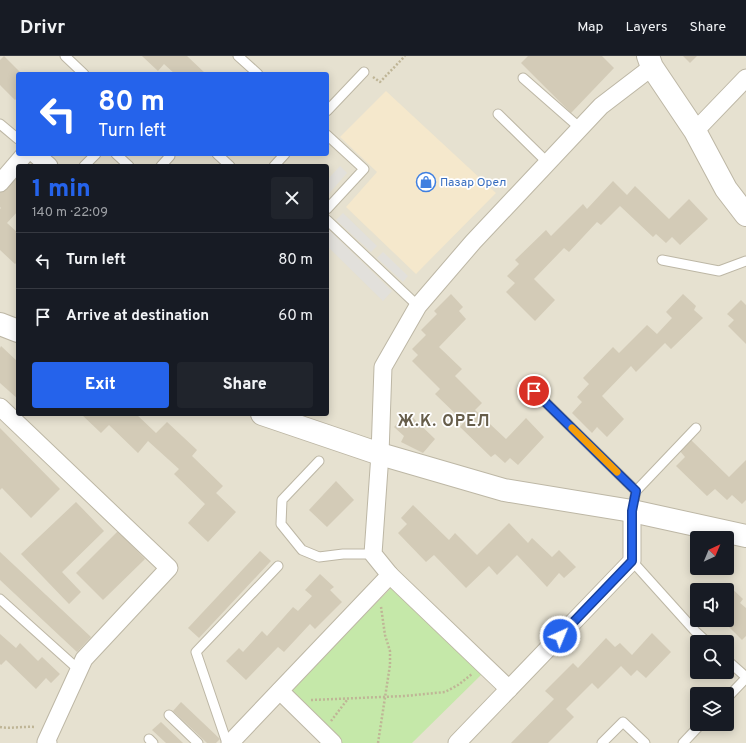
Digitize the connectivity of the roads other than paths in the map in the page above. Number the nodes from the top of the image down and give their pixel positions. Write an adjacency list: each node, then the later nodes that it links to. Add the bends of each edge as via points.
1 (65, 56): 4 (lane)
2 (238, 56): 5 (lane)
3 (650, 62): 12 (street); 13 (street)
4 (82, 72)
5 (256, 72)
6 (364, 72): 9 (lane)
7 (523, 78): 12 (lane)
8 (746, 78): 13 (street)
9 (329, 109)
10 (498, 114): 23 (lane)
11 (0, 124): 14 (lane)
12 (580, 128): 23 (street)
13 (695, 131): 34 (street, via 726,189)
14 (16, 137)
15 (329, 138): 33 (lane, via 364,169)
16 (23, 156): 24 (street)
17 (38, 156): 26 (street)
18 (94, 156): 27 (lane)
19 (118, 156): 28 (lane)
20 (169, 156): 29 (lane)
21 (219, 156): 30 (lane)
22 (283, 156): 31 (lane)
23 (548, 163): 38 (street, via 473,242)
24 (16, 164)
25 (16, 164): 32 (street)
26 (48, 164)
27 (86, 164)
28 (127, 164)
29 (163, 164)
30 (228, 164)
31 (276, 164)
32 (0, 183)
33 (329, 207)
34 (746, 215)
35 (329, 222): 38 (lane)
36 (662, 260): 37 (lane, via 719,271)
37 (746, 261)
38 (418, 306): 45 (street, via 383,367)
39 (0, 324): 40 (street)
40 (16, 330)
41 (534, 391): 47 (lane)
42 (0, 407): 56 (street, via 169,568 84,659)
43 (268, 416): 45 (street)
44 (696, 428): 47 (lane)
45 (380, 454): 47 (street, via 504,490); 49 (street)
46 (319, 461): 49 (lane, via 282,500 281,524 302,550 319,557)
47 (634, 501): 48 (street); 50 (street)
48 (746, 536)
49 (372, 554): 52 (street)
50 (632, 561): 54 (lane); 58 (street)
51 (278, 566): 67 (lane, via 196,652)
52 (390, 576): 58 (street); 59 (street)
53 (0, 599): 56 (lane)
54 (700, 635)
55 (734, 667): 57 (lane)
56 (79, 670): 63 (street)
57 (746, 678): 60 (lane)
58 (509, 689): 65 (street)
59 (280, 691): 64 (street); 67 (street)
60 (734, 691)
61 (169, 715): 66 (lane)
62 (694, 731): 70 (lane)
63 (50, 736)
64 (328, 737)
65 (459, 742)
66 (198, 743)
67 (228, 743)
68 (602, 743): 69 (lane, via 623,722)
69 (645, 743)
70 (683, 743)

